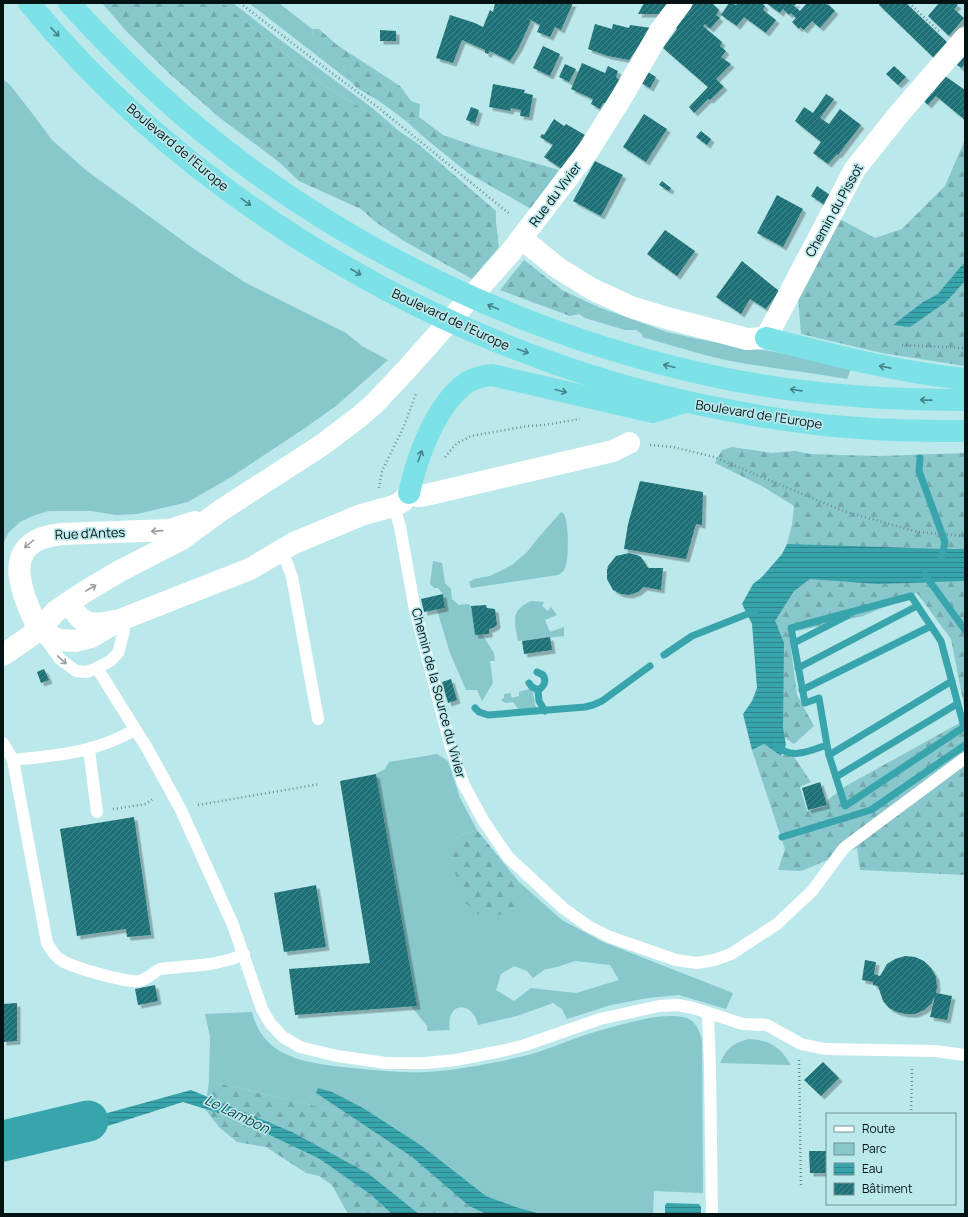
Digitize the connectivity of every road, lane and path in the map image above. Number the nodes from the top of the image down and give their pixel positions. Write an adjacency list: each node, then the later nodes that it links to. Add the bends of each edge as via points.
1 (29, 3): 12 (highway, Boulevard de l'Europe, one-way to 12, via 76,55 145,122 219,183 295,236 412,303 467,329 595,376)
2 (69, 3): 11 (highway, Boulevard de l'Europe, one-way to 2, via 849,396 788,389 709,375 571,337 489,305 392,258 265,180 203,133 168,102 101,38)
3 (240, 3): 7 (path, via 375,105)
4 (681, 3): 7 (street, Rue du Vivier, via 660,31 588,151)
5 (909, 3): 6 (path)
6 (961, 43): 8 (street, Chemin du Pissot, via 855,169)
7 (520, 240): 8 (street, via 592,289 631,307 747,339); 9 (street, Rue du Vivier)
8 (766, 338): 10 (highway, one-way to 8, via 932,376 858,362)
9 (404, 373): 17 (path, via 420,386 382,471); 18 (street, Rue d'Antes, via 374,404 343,430)
10 (965, 379)
11 (965, 400)
12 (686, 401): 14 (highway, Boulevard de l'Europe, via 826,425); 17 (highway, one-way to 12, via 413,475 423,447 450,399 462,386 481,376 492,375 653,412)
13 (583, 419): 16 (path, via 471,436 456,444)
14 (965, 431)
15 (630, 443): 17 (street, via 614,451 426,495)
16 (441, 461)
17 (394, 497): 21 (street, via 361,515 294,543); 32 (lane, Chemin de la Source du Vivier, via 415,610 450,744 463,783 483,820 508,857 563,908 588,926 610,937 676,960 697,963 731,954 777,924 812,891 844,848)
18 (220, 511): 22 (street, Rue d'Antes, one-way to 18, via 118,572 182,539); 24 (street, Rue d'Antes, one-way to 24, via 170,530 46,535 33,540 22,550 16,569 21,589)
19 (843, 511): 20 (path, via 918,532)
20 (965, 536)
21 (280, 552): 23 (street, via 250,569); 28 (lane, via 292,576)
22 (69, 602): 23 (street, via 85,623 99,625); 24 (street, Rue d'Antes, via 56,611)
23 (120, 620): 24 (street, via 91,637 74,641 59,640); 27 (lane, via 124,631 118,653)
24 (39, 630): 25 (street); 26 (street, Rue d'Antes); 27 (lane, one-way to 27, via 60,659 76,671 86,672)
25 (3, 641)
26 (3, 655)
27 (98, 668): 29 (lane)
28 (318, 719)
29 (135, 730): 31 (lane); 35 (lane)
30 (3, 743): 33 (lane)
31 (89, 750): 33 (lane); 36 (lane)
32 (965, 758)
33 (13, 760): 37 (lane, via 47,943 60,960 132,982 146,980 160,969 211,964)
34 (320, 784): 35 (path)
35 (180, 808): 36 (path, via 169,810 160,795 146,804); 37 (lane)
36 (97, 812)
37 (244, 954): 38 (lane, via 262,1009 283,1037 300,1047 320,1053 386,1063 436,1062 478,1056 525,1045 600,1019 659,1006 692,1008)
38 (708, 1014): 39 (lane, via 743,1024 767,1025); 44 (lane)
39 (801, 1044): 40 (lane, via 826,1049); 43 (path, via 798,1065)
40 (912, 1051): 41 (lane); 42 (path)
41 (965, 1055)
42 (912, 1113)
43 (801, 1186)
44 (712, 1214)

